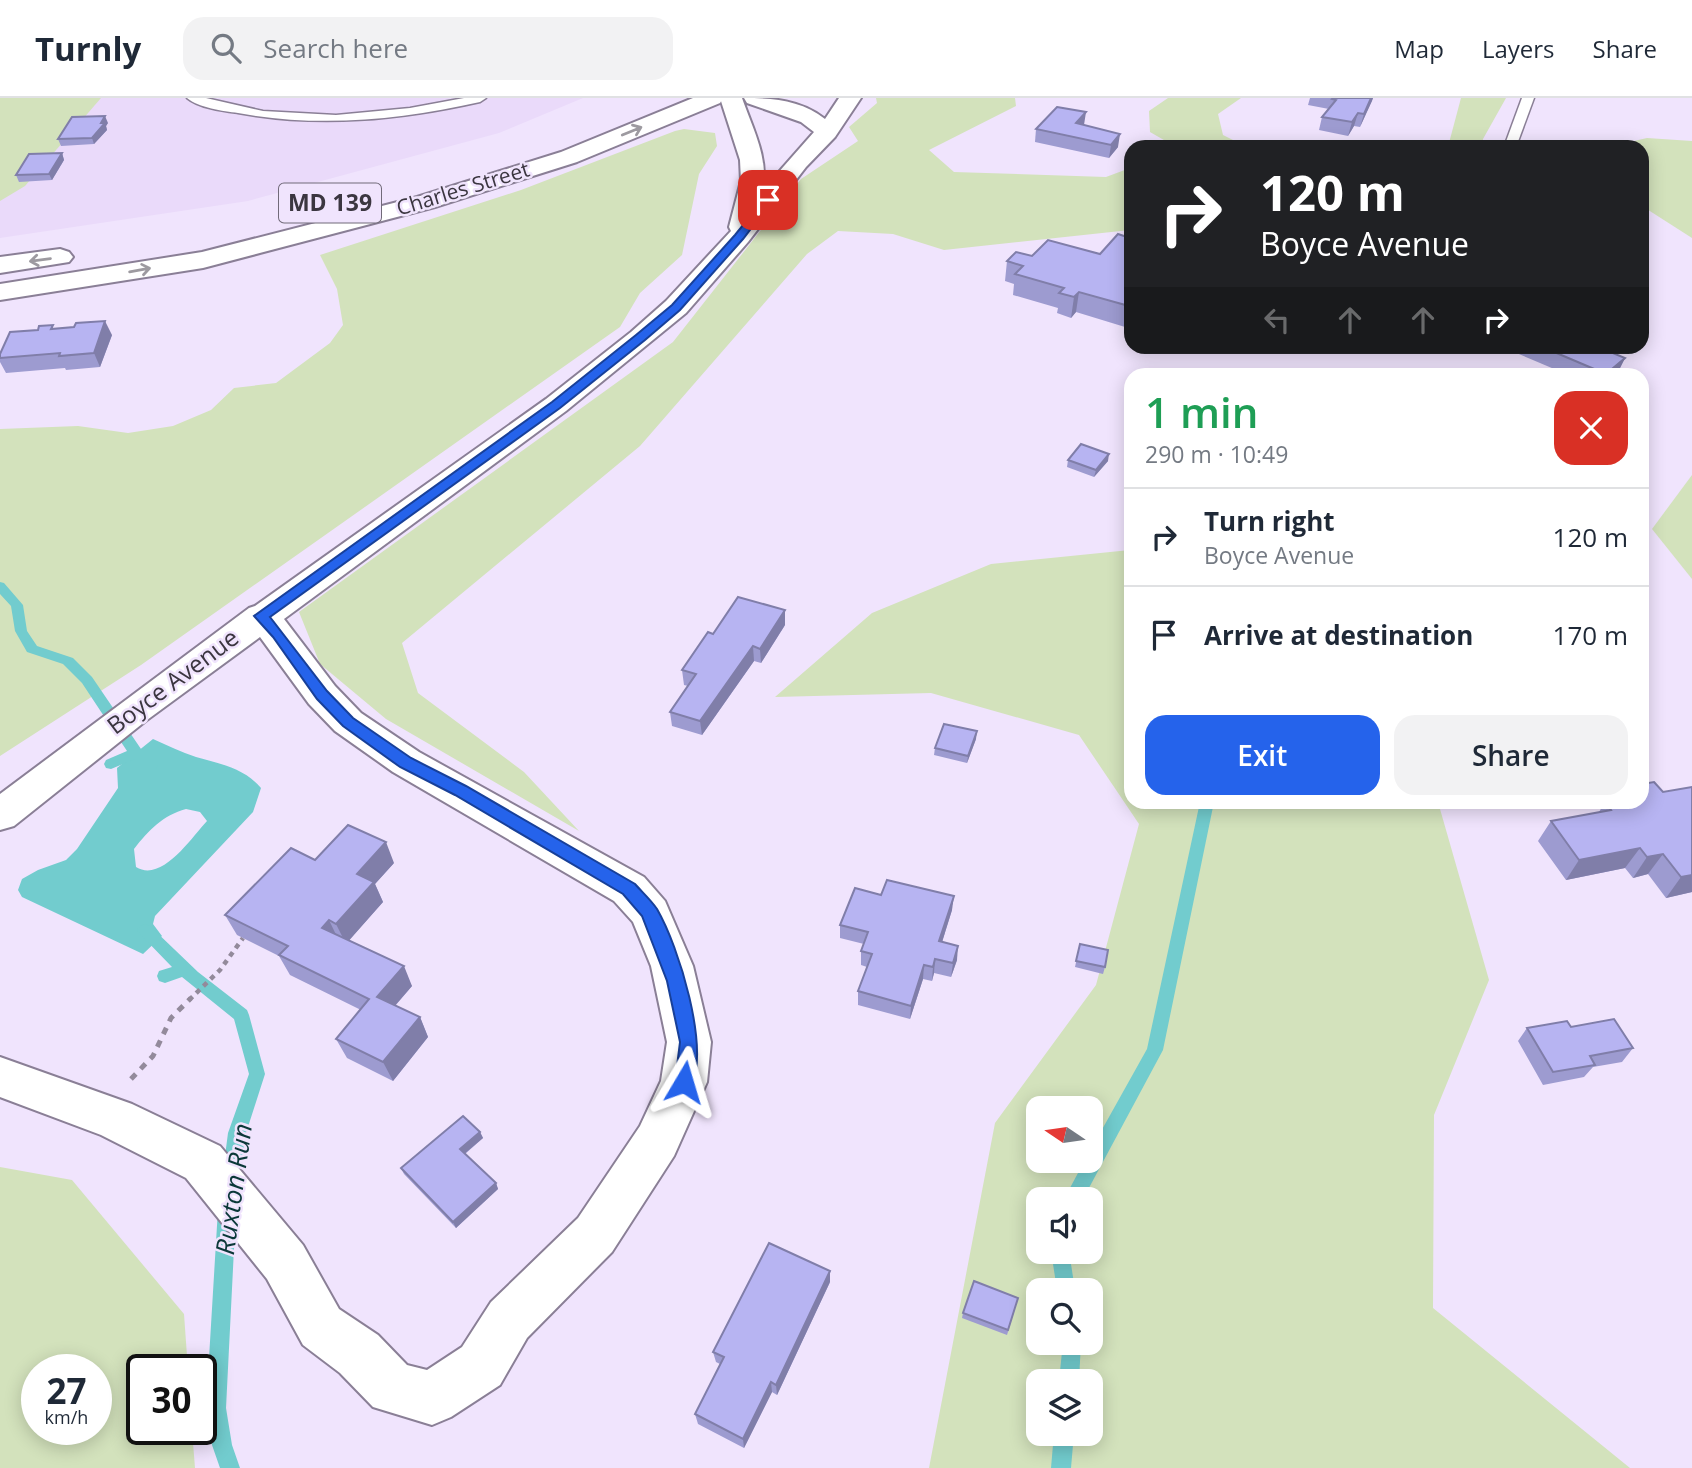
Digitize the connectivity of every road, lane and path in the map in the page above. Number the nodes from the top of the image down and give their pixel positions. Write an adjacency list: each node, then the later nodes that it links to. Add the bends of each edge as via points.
1 (193, 98): 2 (lane, via 256,113 323,117 421,111)
2 (480, 98)
3 (712, 98): 13 (street, Charles Street / MD 139, one-way to 3, via 202,260 413,205 569,157)
4 (731, 98): 10 (street, Boyce Avenue, via 746,138 753,181)
5 (755, 98): 8 (street, via 809,117)
6 (850, 98): 8 (street, Boyce Avenue)
7 (1528, 98): 9 (lane)
8 (827, 132): 10 (street, Boyce Avenue, via 797,162)
9 (1513, 140)
10 (739, 237): 14 (street, Boyce Avenue, via 676,307 577,388)
11 (78, 254): 12 (street, one-way to 12)
12 (0, 265)
13 (0, 292)
14 (261, 616): 15 (street, Boyce Avenue); 18 (street, via 348,722 406,762 629,889 650,913 672,966 689,1042 684,1082 657,1141 595,1235 509,1320 481,1366 432,1398 392,1388 359,1354 321,1326 285,1262 202,1162)
15 (0, 815)
16 (243, 938): 18 (path, via 220,970 171,1018 153,1056)
17 (0, 1077): 18 (street)
18 (98, 1113)

